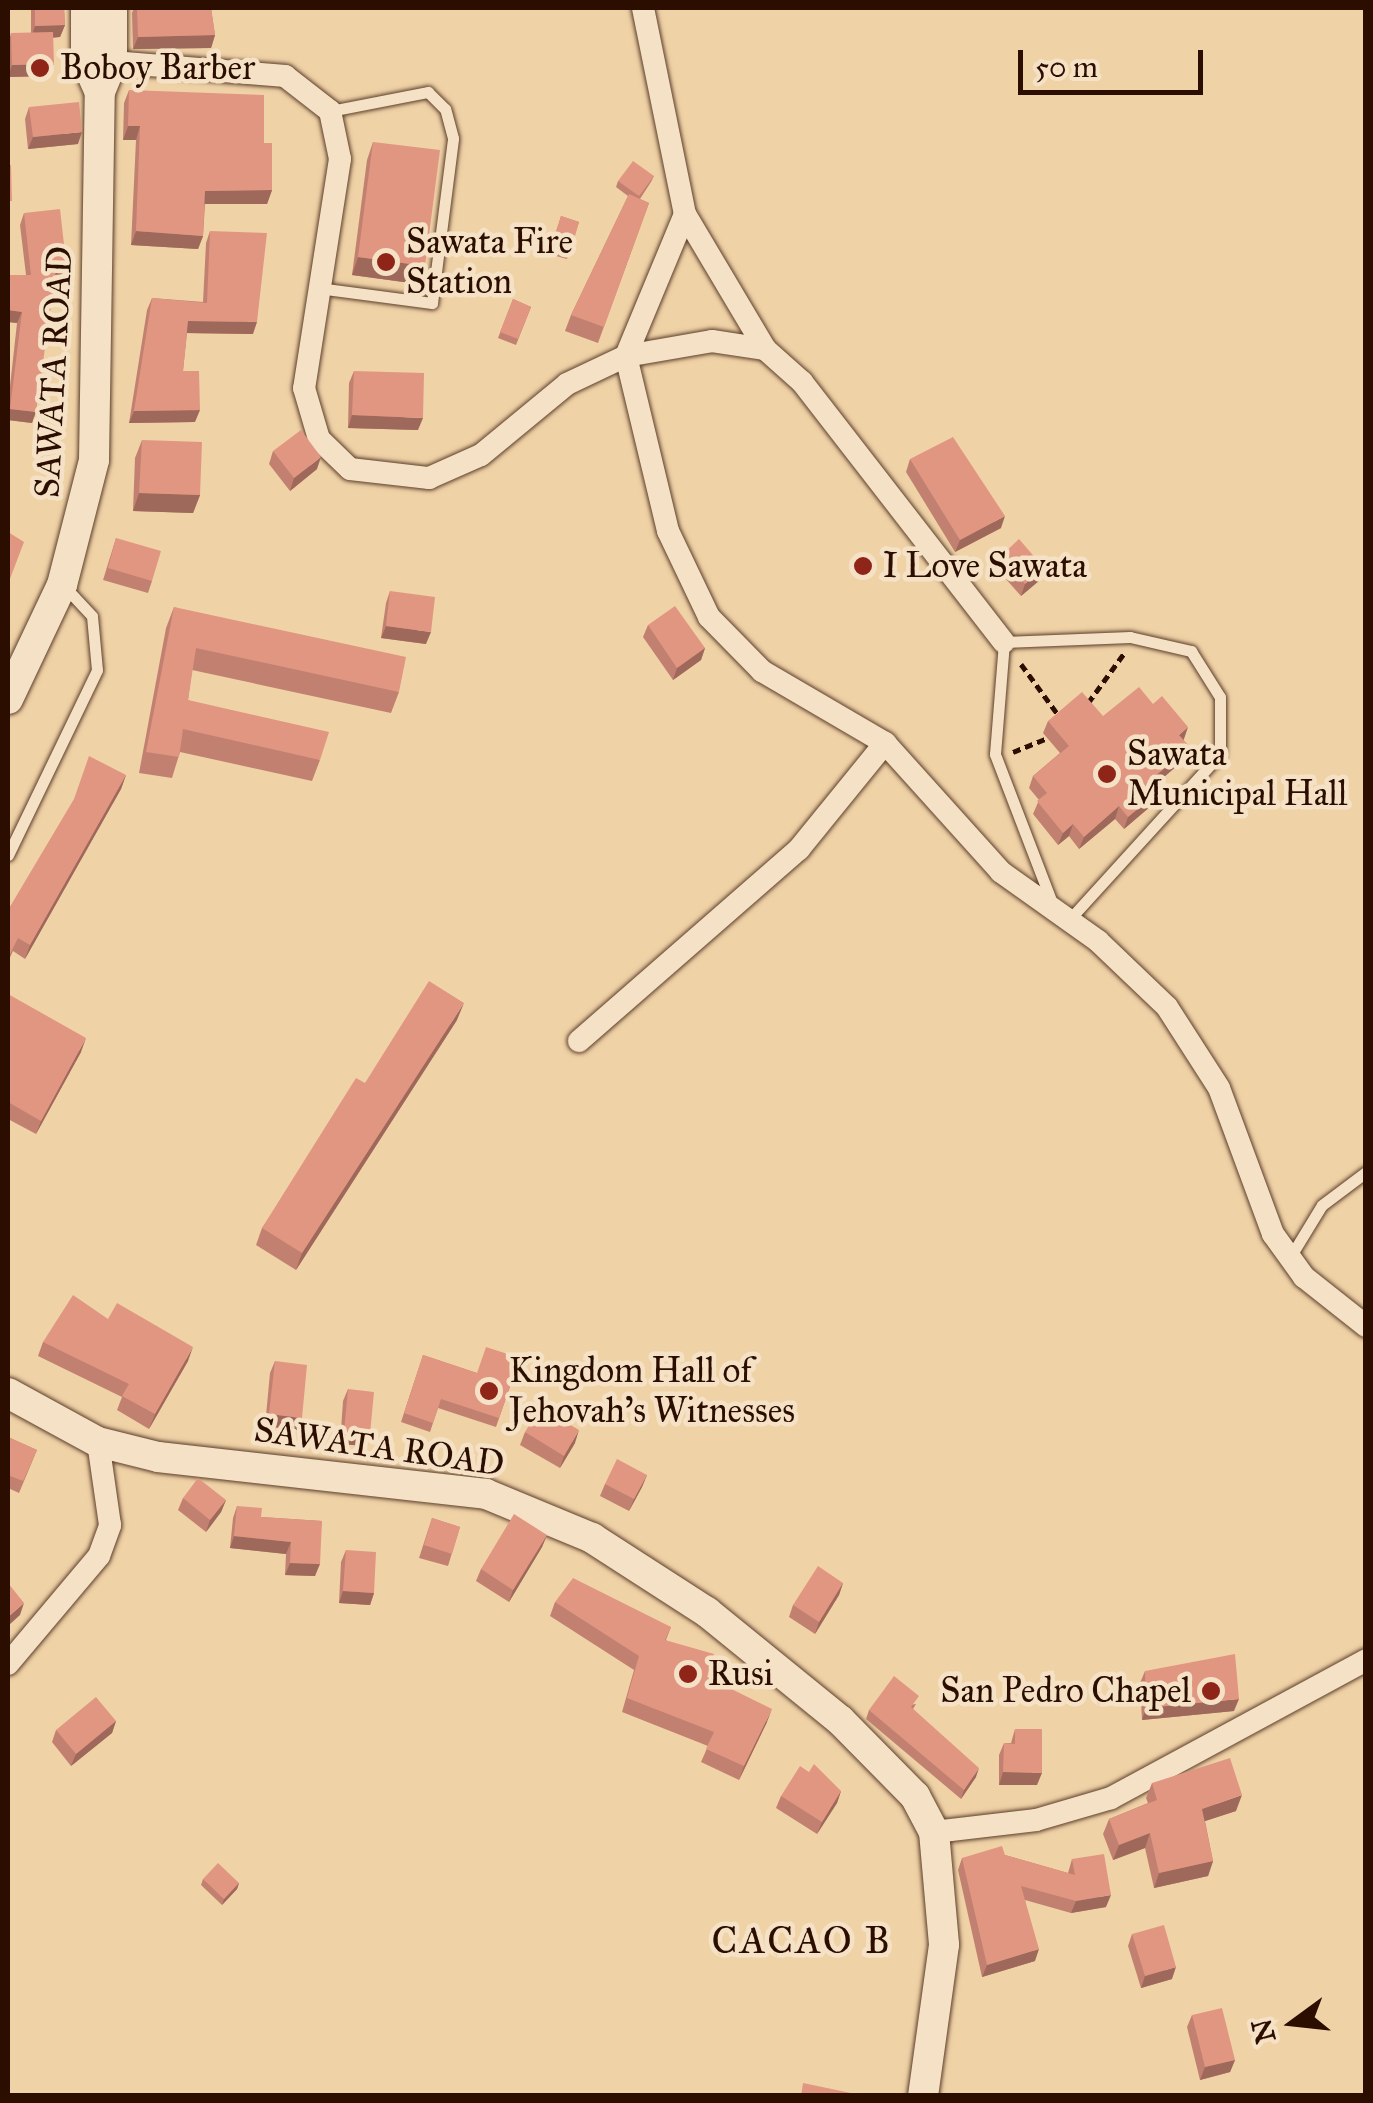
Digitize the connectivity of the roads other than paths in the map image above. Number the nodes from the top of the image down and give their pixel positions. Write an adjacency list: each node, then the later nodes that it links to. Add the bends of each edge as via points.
1 (86, 8): 4 (main road, SAWATA ROAD)
2 (112, 8): 4 (main road, SAWATA ROAD)
3 (642, 8): 6 (street)
4 (99, 61): 5 (street, via 285,76); 10 (main road, SAWATA ROAD, via 94,460)
5 (330, 111): 7 (street, via 340,159); 7 (lane, via 428,92 446,109 453,138 432,303)
6 (685, 214): 8 (street); 9 (street)
7 (318, 288): 9 (street, via 304,364 308,413 333,456 374,478 457,469 567,384)
8 (765, 349): 9 (street, via 712,341); 11 (street, via 802,382)
9 (626, 356): 13 (street, via 662,512 708,617 762,671)
10 (62, 586): 12 (main road, SAWATA ROAD); 14 (lane, via 92,616 97,670)
11 (1004, 642): 15 (lane, via 992,713 995,754); 15 (lane, via 1167,641 1209,670 1225,726 1220,754)
12 (8, 699)
13 (884, 743): 15 (street, via 1000,872); 16 (street, via 799,849)
14 (8, 856)
15 (1062, 916): 18 (street, via 1134,972 1200,1052 1254,1200)
16 (579, 1041)
17 (1366, 1172): 18 (lane, via 1322,1205)
18 (1289, 1259): 19 (street)
19 (1366, 1326)
20 (8, 1393): 21 (main road, SAWATA ROAD)
21 (98, 1442): 23 (street, via 110,1525 99,1556); 24 (main road, SAWATA ROAD, via 468,1491 540,1512 768,1660 888,1767)
22 (1366, 1660): 24 (street, via 1111,1798 1036,1820)
23 (8, 1664)
24 (934, 1832): 25 (main road, via 944,1945)
25 (923, 2096)

